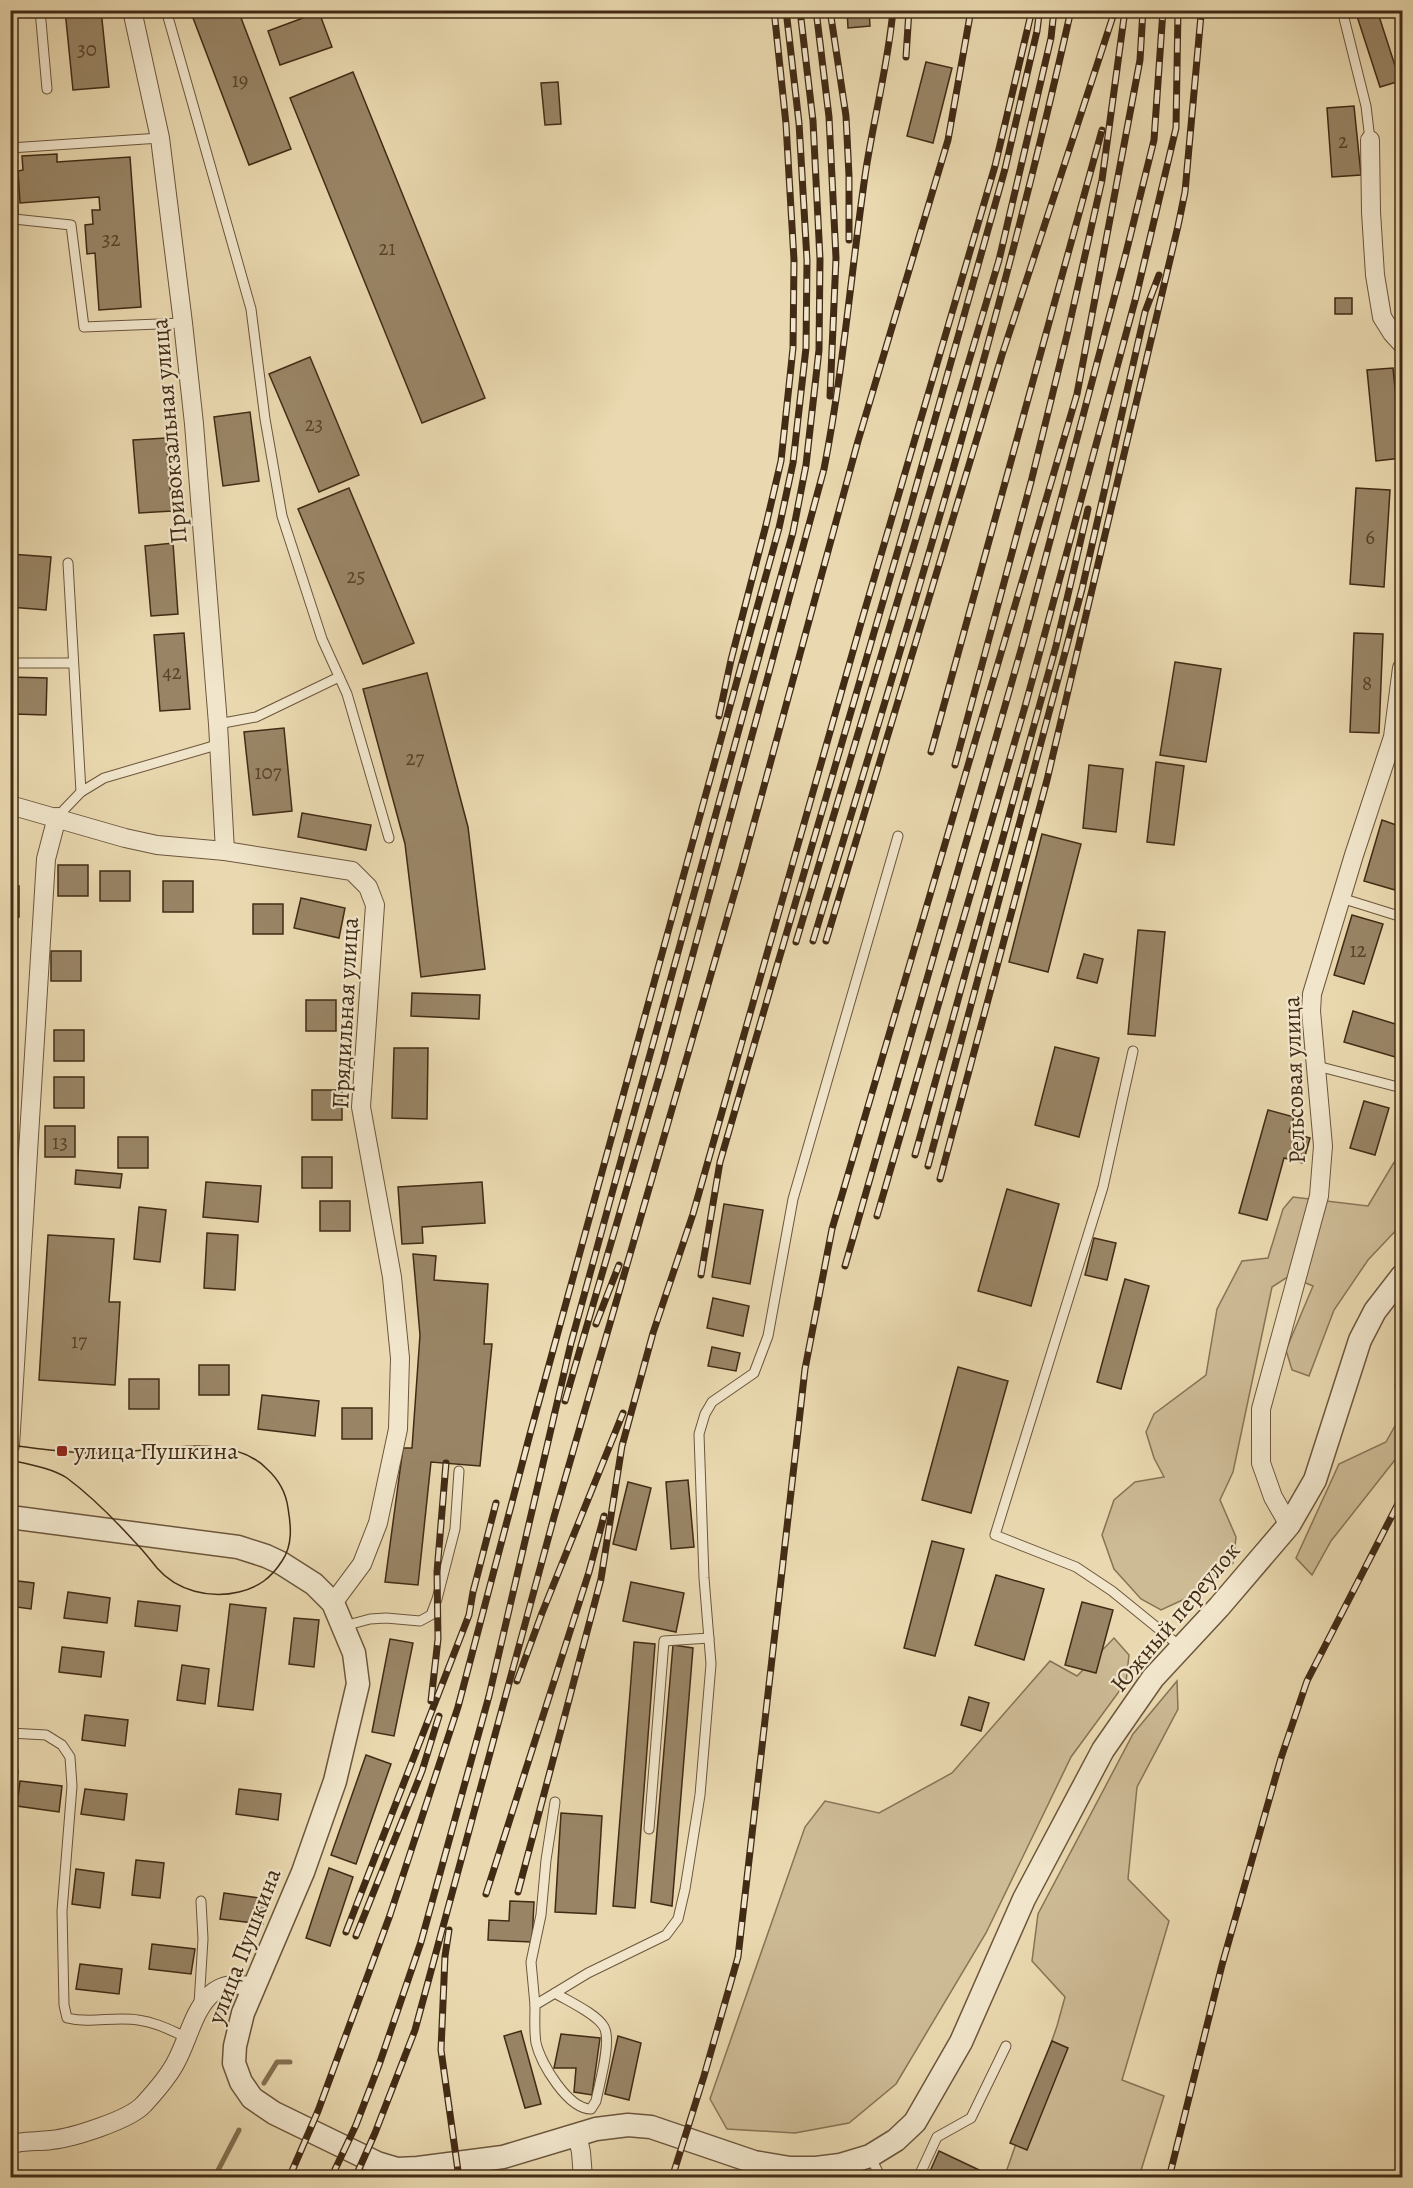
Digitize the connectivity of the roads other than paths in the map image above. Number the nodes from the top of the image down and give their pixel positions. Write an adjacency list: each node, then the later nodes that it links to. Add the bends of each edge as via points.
1 (40, 10): 5 (lane)
2 (132, 10): 6 (street, Привокзальная улица)
3 (166, 10): 16 (lane, via 251,309 282,516 322,639)
4 (1342, 10): 7 (lane, via 1366,106)
5 (47, 89)
6 (160, 138): 8 (lane); 10 (street, Привокзальная улица)
7 (1370, 141): 11 (street, via 1375,275 1382,317)
8 (10, 148)
9 (10, 168): 10 (lane, via 14,219 71,225 84,327)
10 (183, 323): 17 (street, Привокзальная улица)
11 (1402, 344)
12 (68, 563): 14 (lane)
13 (10, 663): 14 (lane)
14 (73, 663): 19 (lane)
15 (1402, 668): 25 (street, Рельсовая улица, via 1393,737)
16 (339, 676): 17 (lane, via 256,717); 23 (lane)
17 (218, 724): 18 (street, Привокзальная улица)
18 (220, 744): 19 (lane, via 104,778); 24 (street, Привокзальная улица)
19 (81, 792): 21 (lane)
20 (10, 805): 21 (street, Прядильная улица)
21 (57, 817): 24 (street, Прядильная улица, via 157,845); 31 (street, via 46,859)
22 (898, 836): 37 (lane, via 793,1199 768,1336 754,1373 712,1402 699,1434)
23 (389, 838)
24 (225, 851): 35 (street, Прядильная улица, via 352,871 368,887 375,905 362,1107 392,1277 400,1358 398,1429 378,1523 362,1564)
25 (1341, 898): 26 (lane); 28 (street, Рельсовая улица, via 1312,993)
26 (1402, 917)
27 (1132, 1051): 38 (lane, via 1103,1187 994,1535 1076,1567)
28 (1317, 1066): 29 (lane); 34 (street, Рельсовая улица, via 1323,1146 1319,1196 1261,1409 1261,1463 1273,1497)
29 (1402, 1088)
30 (1402, 1276): 34 (street, Южный переулок, via 1375,1311 1360,1340 1315,1480)
31 (10, 1446)
32 (459, 1471): 36 (lane, via 454,1529 431,1615 420,1621 370,1619)
33 (10, 1517): 35 (street, улица Пушкина, via 238,1547 281,1563 314,1584)
34 (1289, 1525): 38 (street, Южный переулок)
35 (333, 1603): 36 (street, улица Пушкина)
36 (344, 1626): 43 (street, улица Пушкина, via 354,1653 358,1684 348,1733 303,1872)
37 (709, 1638): 41 (lane, via 664,1641); 44 (lane, via 711,1664 700,1795 678,1919 666,1935)
38 (1181, 1647): 49 (street, Южный переулок, via 1153,1678 1103,1750 1024,1899 961,2042)
39 (10, 1733): 47 (lane, via 46,1735 62,1745 70,1757 72,1786 62,1911 67,2018 136,2019)
40 (555, 1802): 45 (lane, via 531,1962)
41 (650, 1829)
42 (201, 1901): 46 (lane)
43 (253, 1988): 46 (street, via 232,1984 214,1991); 50 (street, улица Пушкина, via 237,2035 234,2062 252,2098 274,2113 377,2163 397,2169 418,2169 503,2157)
44 (555, 1993): 45 (lane); 50 (lane, via 594,2017 604,2027 607,2038)
45 (535, 2005): 50 (lane, via 536,2043 544,2064 573,2103 584,2109)
46 (199, 2006): 47 (street)
47 (186, 2037): 51 (street, via 177,2061 142,2106 113,2123 54,2140)
48 (1006, 2046): 56 (lane, via 971,2118 937,2137)
49 (915, 2122): 52 (street, улица Пушкина)
50 (588, 2124): 53 (street, улица Пушкина, via 651,2127 754,2162); 54 (street, via 581,2152)
51 (11, 2144)
52 (870, 2156): 53 (street, улица Пушкина, via 816,2169); 55 (lane)
53 (767, 2171)
54 (583, 2178)
55 (881, 2178)
56 (918, 2178)

